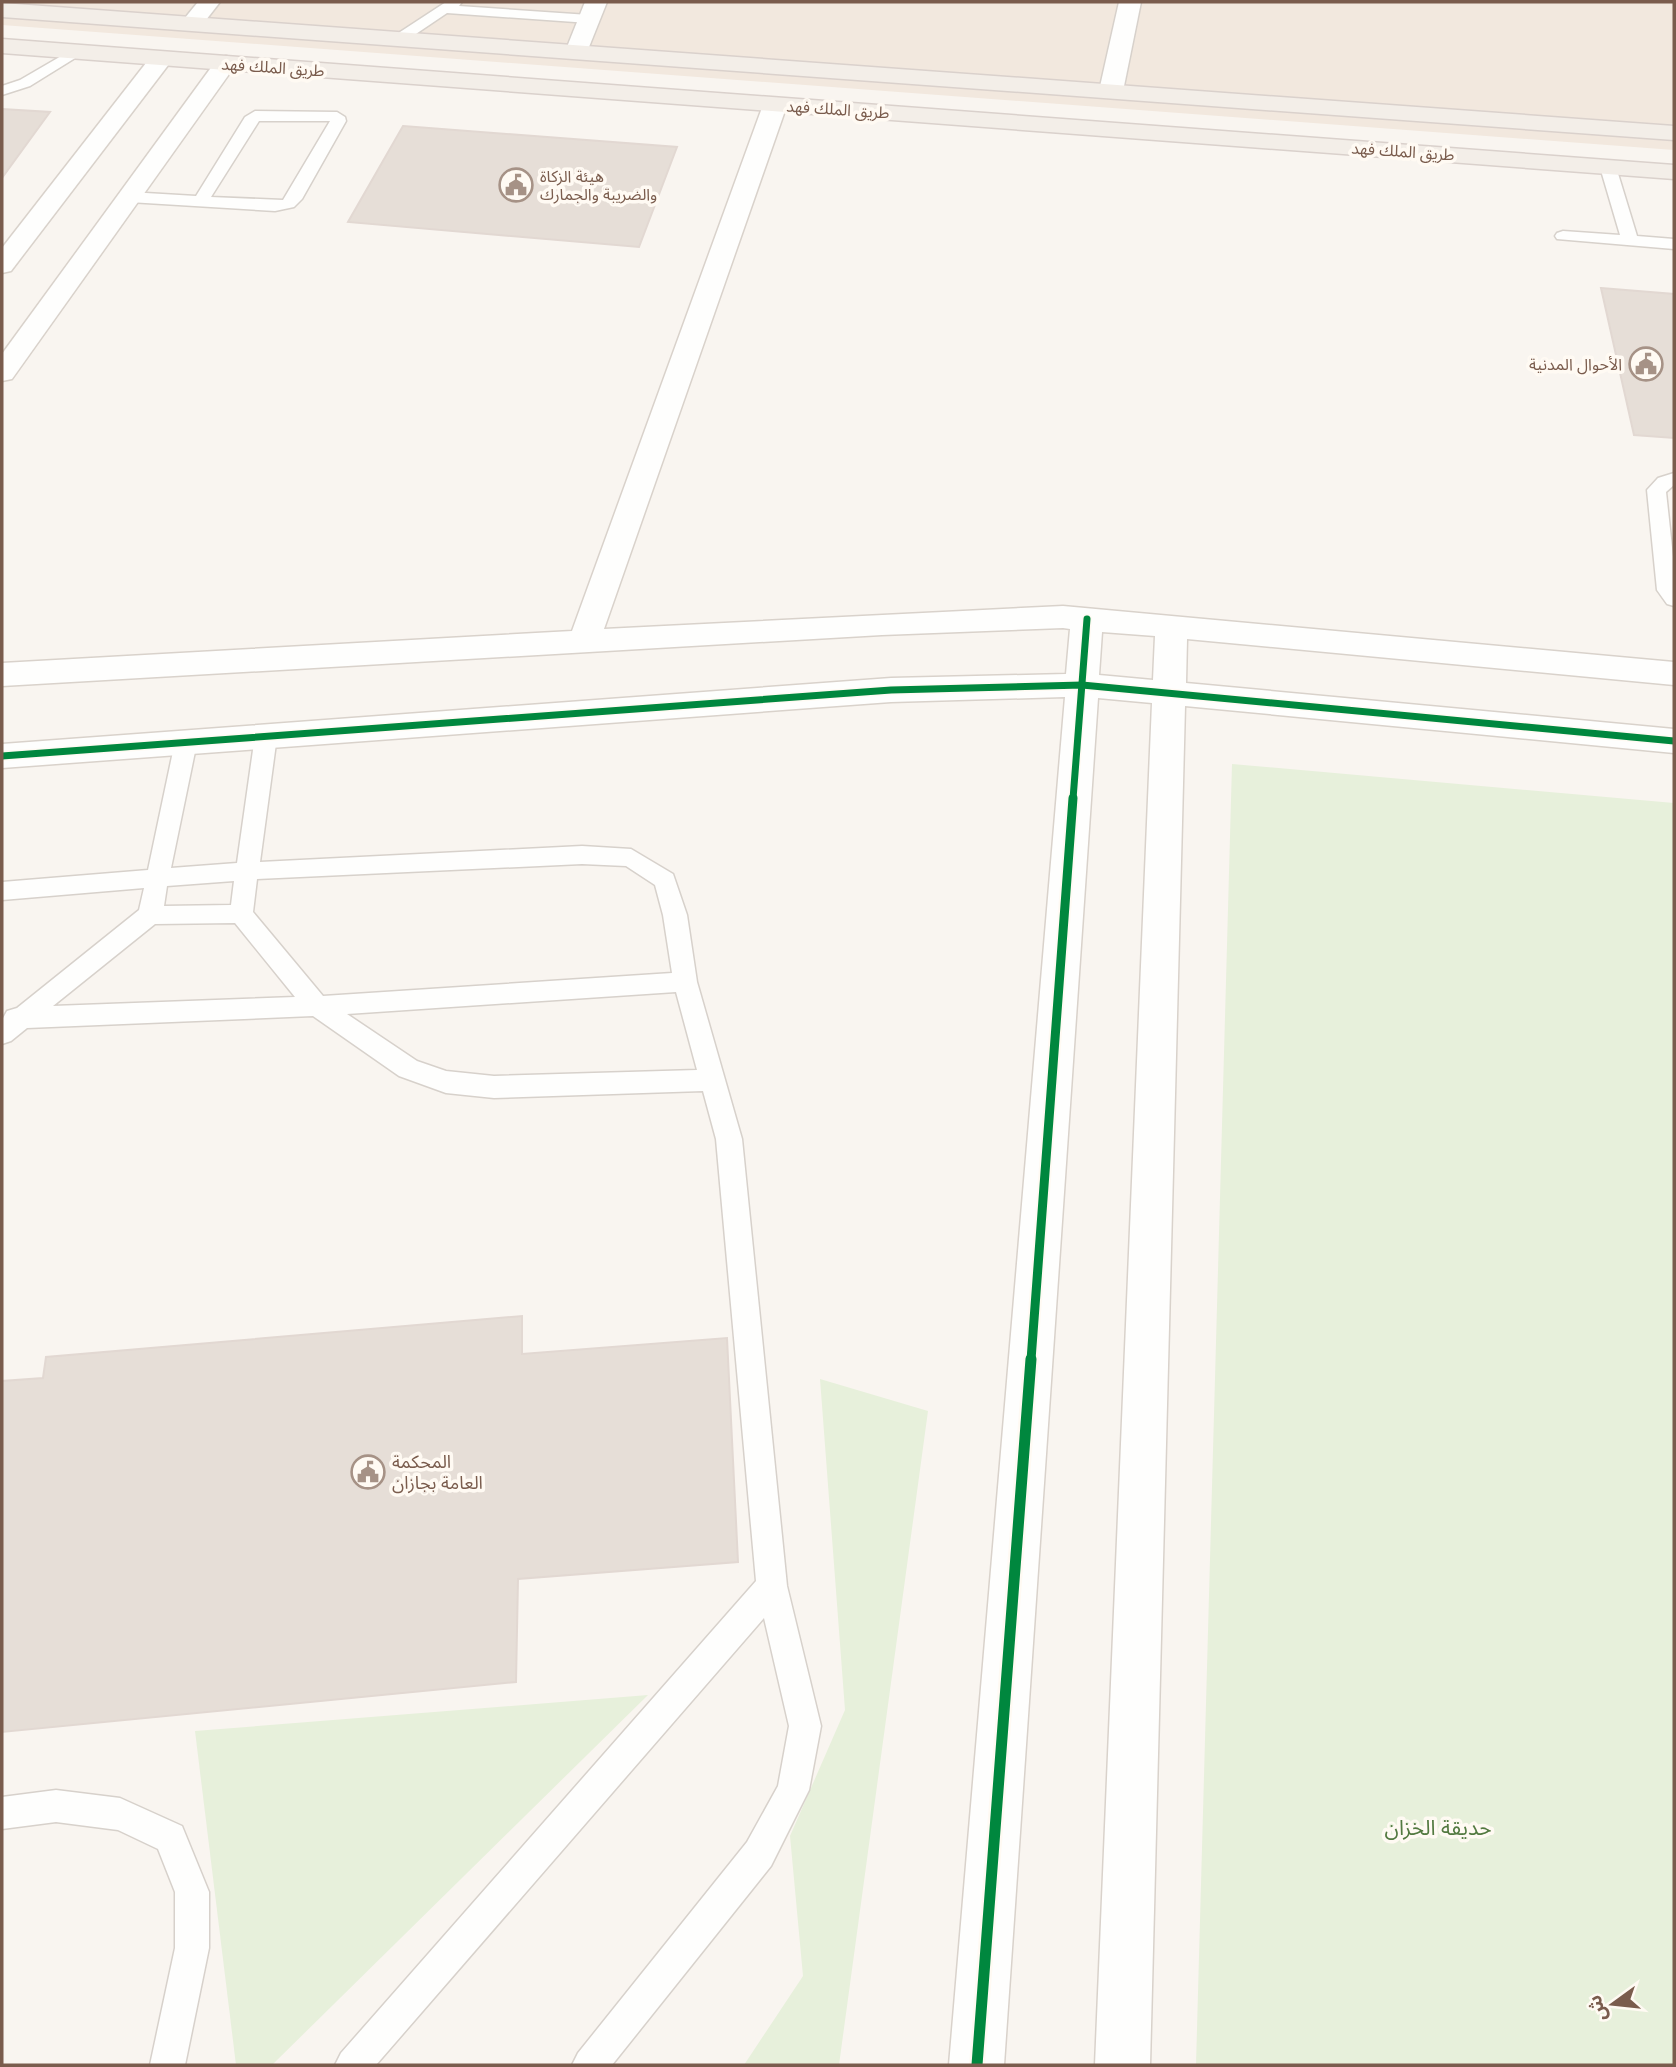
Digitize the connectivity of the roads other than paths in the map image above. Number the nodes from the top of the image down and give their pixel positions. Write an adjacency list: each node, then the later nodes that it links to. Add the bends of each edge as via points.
1 (209, 2): 6 (street)
2 (1129, 2): 14 (street)
3 (449, 5): 5 (lane); 7 (lane)
4 (2, 10): 6 (main road)
5 (593, 10): 10 (street)
6 (191, 24): 7 (main road)
7 (399, 39): 10 (main road)
8 (2, 46): 9 (main road, طريق الملك فهد)
9 (75, 52): 11 (main road, طريق الملك فهد); 13 (lane, via 25,83)
10 (576, 52): 14 (main road)
11 (161, 59): 12 (main road, طريق الملك فهد); 24 (street)
12 (226, 64): 15 (main road, طريق الملك فهد); 19 (street)
13 (2, 91)
14 (1111, 91): 16 (main road)
15 (775, 104): 17 (main road, طريق الملك فهد); 31 (street)
16 (1674, 133)
17 (1608, 167): 18 (main road, طريق الملك فهد); 22 (lane)
18 (1673, 174)
19 (129, 197): 20 (lane); 25 (street)
20 (200, 201): 20 (lane, via 255,116 337,117 288,204)
21 (1563, 236): 22 (lane)
22 (1630, 241): 23 (lane)
23 (1674, 244)
24 (2, 265)
25 (2, 373)
26 (1674, 480): 27 (lane, via 1656,490)
27 (1669, 557): 28 (lane, via 1667,590)
28 (1674, 598)
29 (1087, 619): 30 (street); 31 (street, via 882,624); 34 (street)
30 (1171, 627): 32 (street); 35 (street)
31 (584, 641): 33 (street)
32 (1674, 673)
33 (2, 675)
34 (1082, 685): 35 (street); 36 (street, via 891,690); 54 (street)
35 (1169, 693): 37 (street); 55 (street)
36 (266, 736): 38 (street); 40 (lane)
37 (1674, 741)
38 (186, 742): 39 (street); 41 (lane)
39 (2, 756)
40 (247, 871): 41 (lane); 43 (lane); 45 (lane, via 582,855 631,858 665,880)
41 (159, 878): 42 (lane); 44 (lane)
42 (2, 891)
43 (241, 914): 44 (lane); 46 (lane)
44 (150, 915): 47 (lane)
45 (685, 982): 46 (lane); 48 (lane)
46 (317, 1006): 47 (lane); 48 (lane, via 408,1069 446,1082 494,1087)
47 (7, 1024)
48 (711, 1080): 49 (lane, via 729,1139)
49 (772, 1586): 52 (lane); 53 (lane, via 806,1726 793,1790 759,1854)
50 (2, 1813): 51 (lane, via 56,1806 120,1814 170,1838 192,1892 192,1948)
51 (168, 2065)
52 (353, 2065)
53 (590, 2065)
54 (977, 2065)
55 (1122, 2065)

